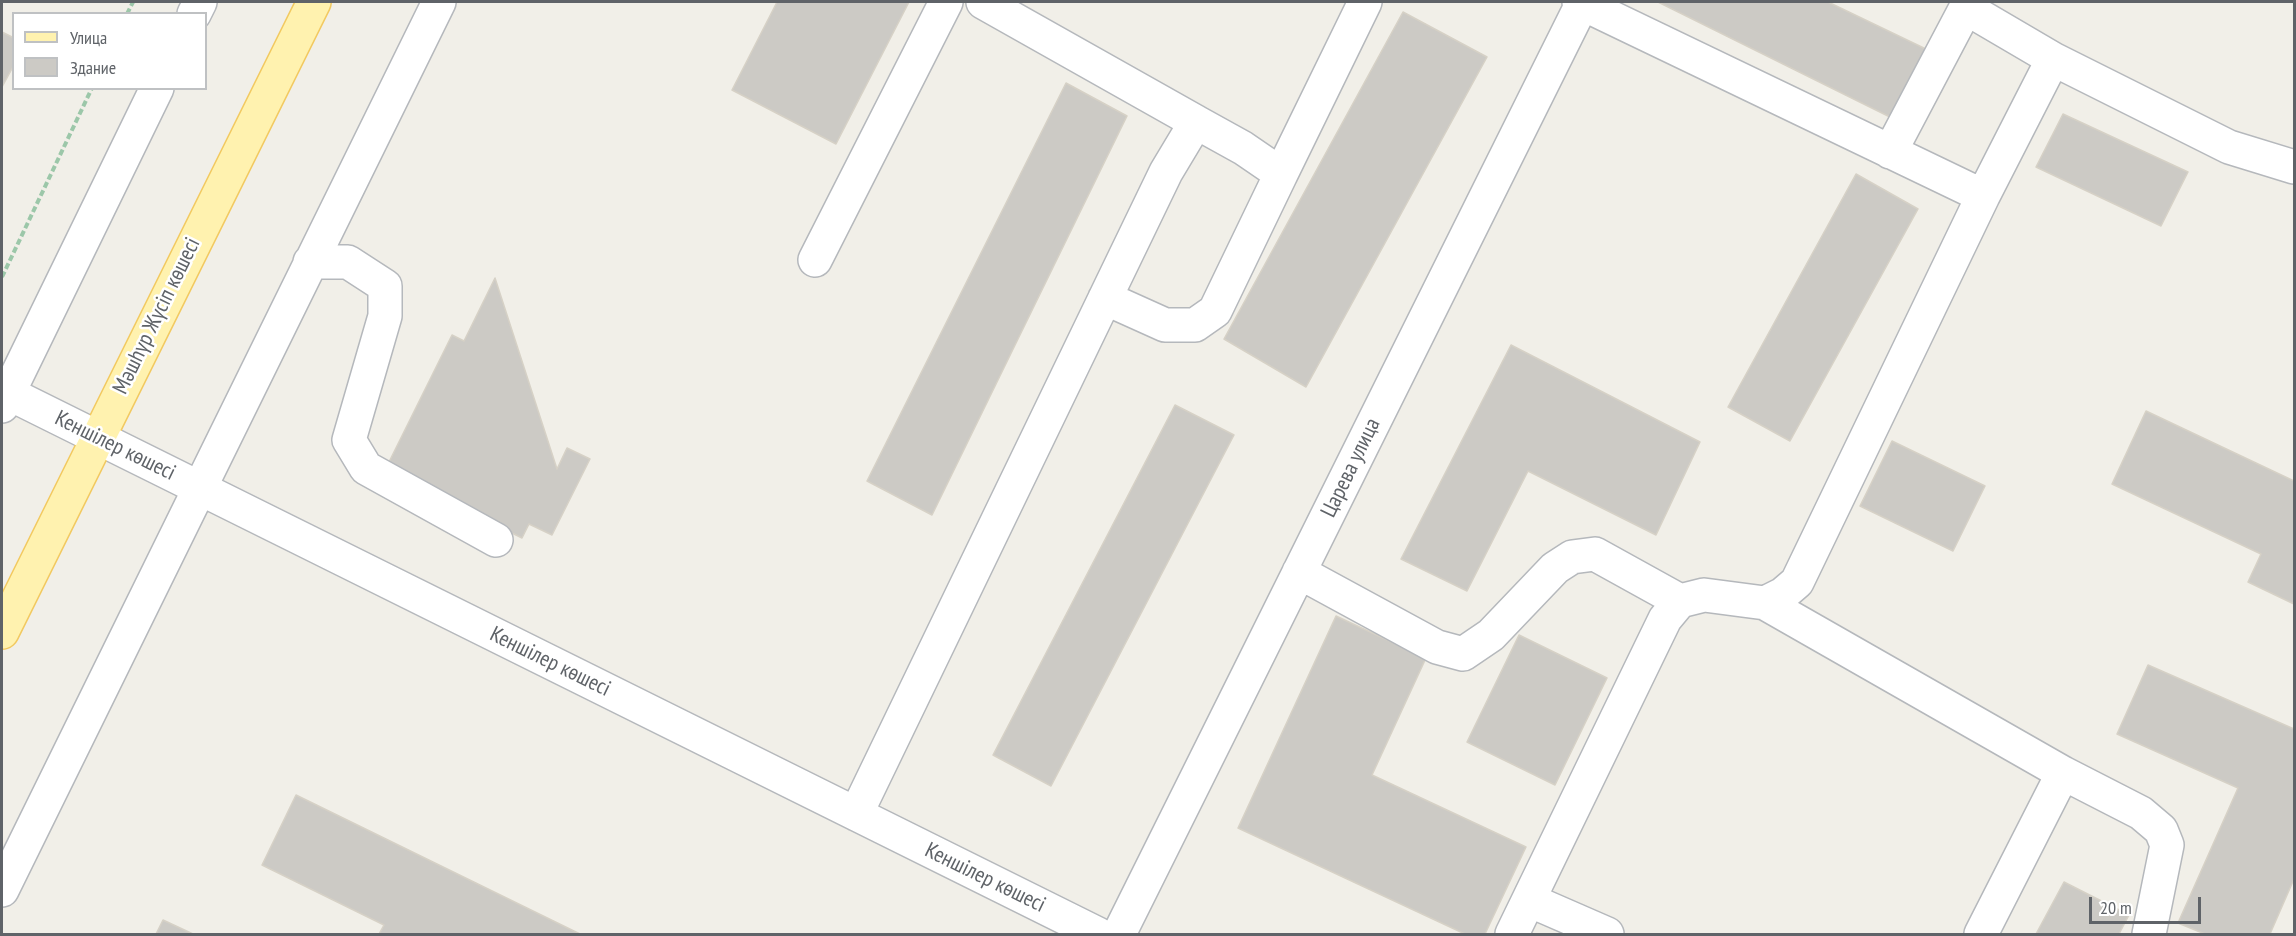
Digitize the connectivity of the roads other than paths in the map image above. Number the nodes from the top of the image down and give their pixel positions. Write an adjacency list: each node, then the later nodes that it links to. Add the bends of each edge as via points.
1 (314, 2): 19 (main road, Мәшһүр Жүсіп көшесі)
2 (438, 2): 16 (street)
3 (946, 2): 15 (street)
4 (983, 2): 10 (street)
5 (1365, 2): 13 (street)
6 (1581, 2): 11 (street); 22 (street, Царева улица)
7 (1967, 5): 8 (street); 11 (street)
8 (2054, 59): 12 (street, via 2229,147); 14 (street)
9 (156, 90): 18 (street)
10 (1196, 122): 13 (street); 17 (street, via 1166,172)
11 (1890, 152): 14 (street)
12 (2295, 167)
13 (1281, 174): 17 (street, via 1215,311 1209,316 1195,325 1165,325)
14 (1983, 196): 24 (street, via 1797,582)
15 (815, 260)
16 (310, 262): 20 (street); 21 (street, via 348,262 385,286 385,316 349,440 366,468)
17 (1105, 298): 27 (street)
18 (4, 396): 19 (street, Кеншілер көшесі)
19 (97, 436): 20 (street, Кеншілер көшесі); 25 (main road, Мәшһүр Жүсіп көшесі)
20 (199, 488): 27 (street, Кеншілер көшесі); 28 (street)
21 (496, 540)
22 (1299, 572): 23 (street, via 1437,647 1463,654 1491,635 1555,568 1572,557 1595,554); 31 (street, Царева улица)
23 (1680, 601): 24 (street, via 1704,595); 29 (street, via 1665,619)
24 (1765, 603): 26 (street)
25 (2, 632)
26 (2063, 773): 34 (street); 35 (street, via 2141,813 2162,830 2167,845)
27 (856, 814): 30 (street, Кеншілер көшесі)
28 (2, 890)
29 (1528, 900): 32 (street); 33 (street)
30 (1098, 934)
31 (1119, 934)
32 (1512, 934)
33 (1607, 934)
34 (1981, 934)
35 (2149, 934)

